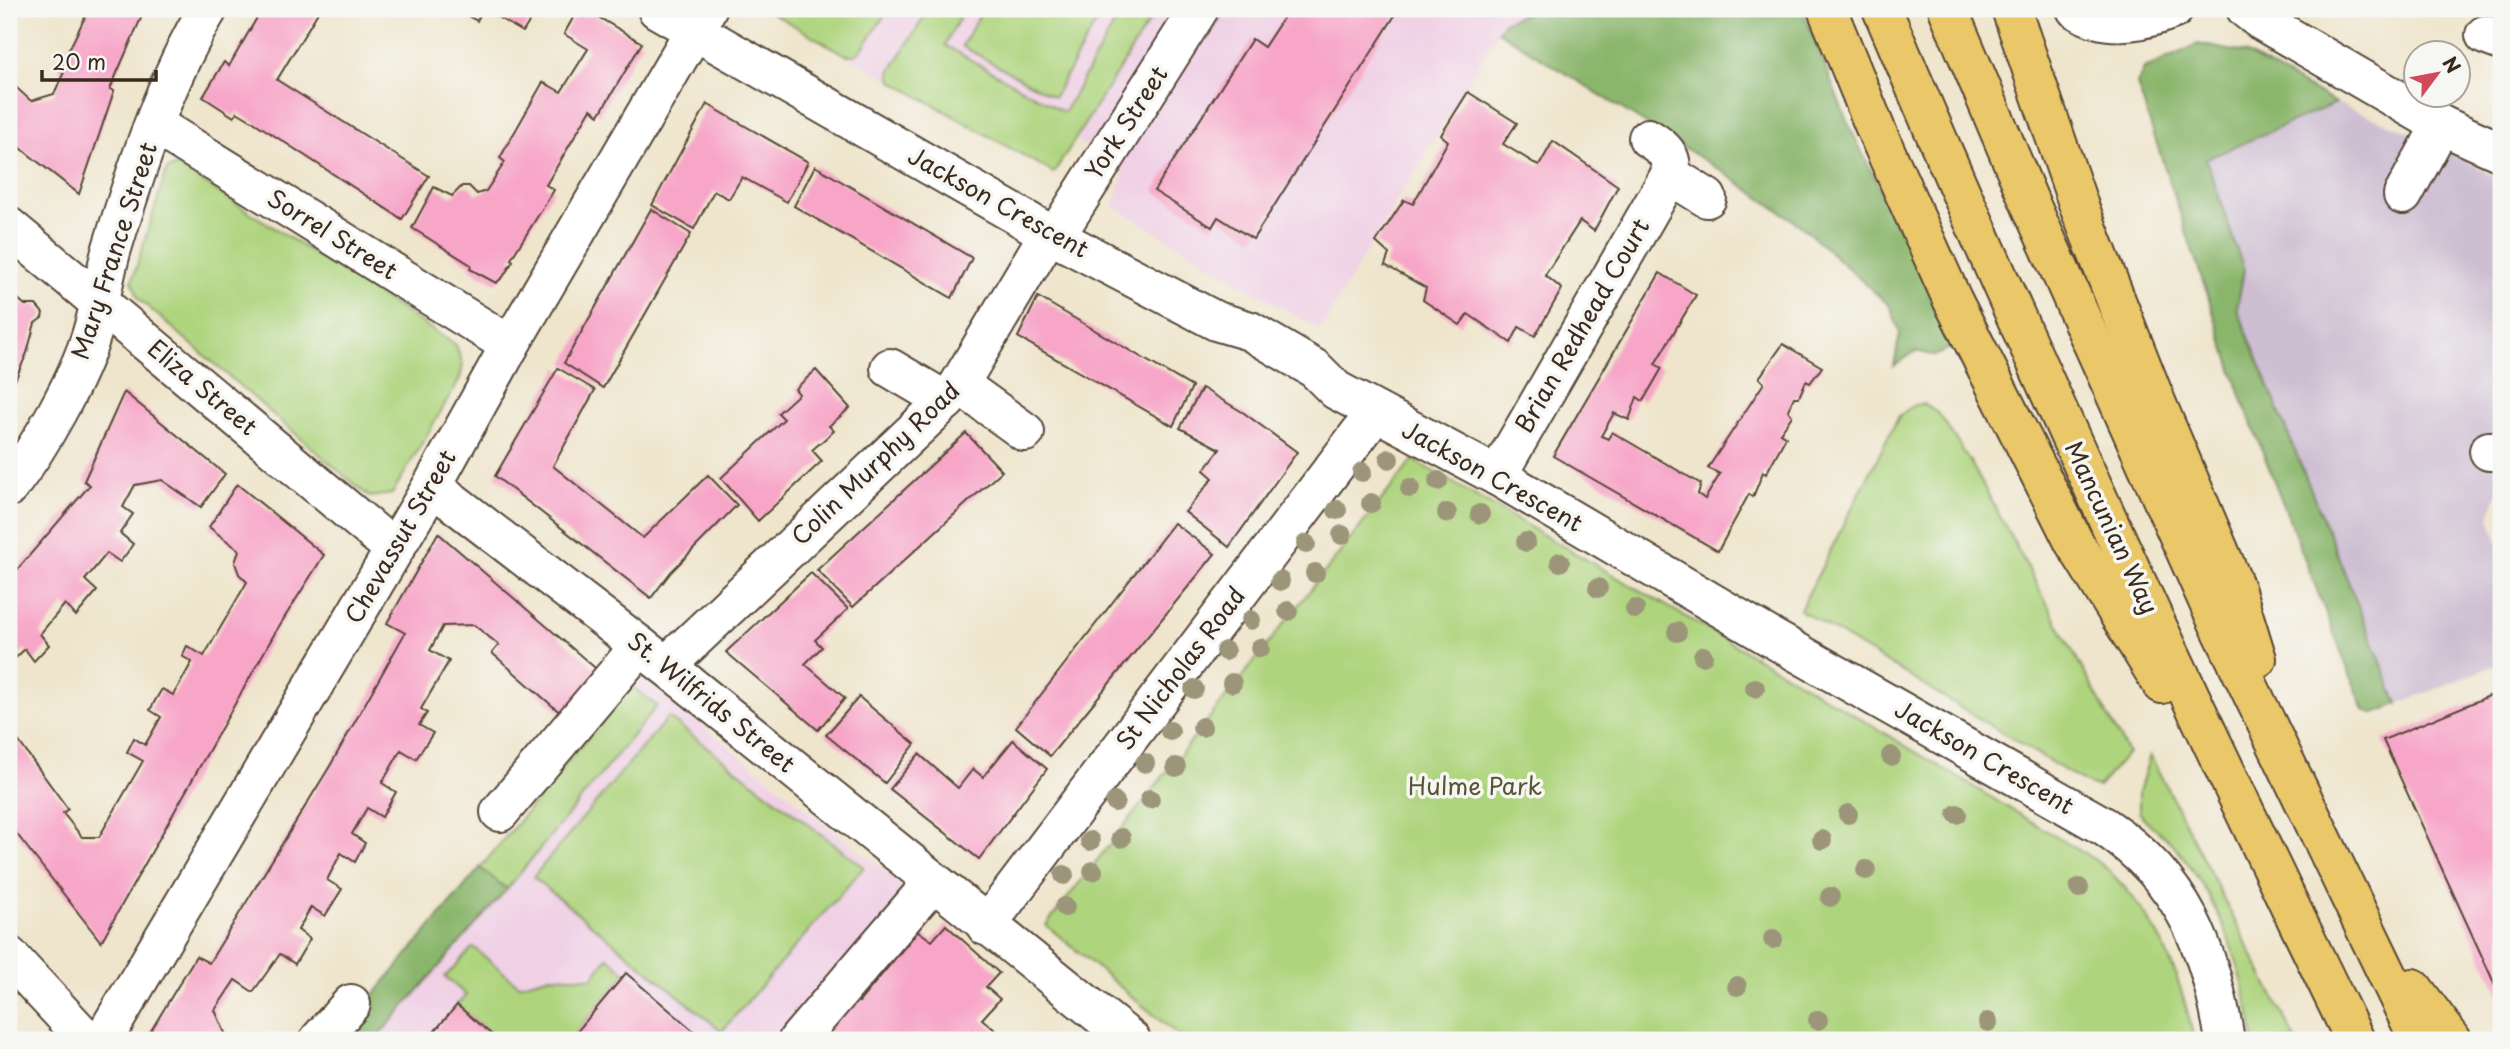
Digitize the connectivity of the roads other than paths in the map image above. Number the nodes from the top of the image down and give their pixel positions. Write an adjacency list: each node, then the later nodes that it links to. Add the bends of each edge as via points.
1 (208, 9): 12 (street, Mary France Street)
2 (657, 9): 11 (street, Jackson Crescent)
3 (1199, 9): 20 (street, York Street)
4 (1828, 9): 34 (highway, via 1952,299 2074,542)
5 (1882, 9): 34 (highway, Mancunian Way, via 2020,331)
6 (1948, 9): 32 (highway, via 2131,432)
7 (2011, 9): 32 (highway, via 2085,222 2235,588)
8 (2076, 9): 9 (street, via 2088,17 2132,22)
9 (2174, 9)
10 (2253, 14): 13 (street)
11 (701, 20): 20 (street, Jackson Crescent); 22 (street, Chevassut Street)
12 (155, 125): 21 (street, Mary France Street, via 113,244); 22 (street, Sorrel Street)
13 (2441, 125): 15 (street); 17 (street)
14 (1648, 138): 16 (street, via 1668,154)
15 (2501, 152)
16 (1670, 175): 18 (street); 27 (street, Brian Redhead Court)
17 (2403, 195)
18 (1707, 198)
19 (9, 227): 21 (street, Eliza Street)
20 (1052, 235): 24 (street, Colin Murphy Road); 25 (street, Jackson Crescent, via 1216,321 1250,331)
21 (99, 302): 29 (street, Mary France Street, via 92,334 71,385); 30 (street, Eliza Street)
22 (510, 345): 28 (street, Chevassut Street)
23 (890, 368): 24 (street)
24 (953, 393): 26 (street); 31 (street, Colin Murphy Road)
25 (1376, 412): 27 (street, Jackson Crescent); 37 (street, St Nicholas Road)
26 (1025, 432)
27 (1497, 476): 46 (street, Jackson Crescent, via 2133,846 2156,868 2190,917 2212,976)
28 (432, 486): 30 (street, Chevassut Street); 31 (street, St. Wilfrids Street)
29 (9, 487)
30 (394, 549): 42 (street, Chevassut Street)
31 (653, 656): 33 (street, Colin Murphy Road); 35 (street, St. Wilfrids Street)
32 (2294, 782): 36 (highway)
33 (500, 812)
34 (2252, 828): 39 (highway, Mancunian Way)
35 (933, 882): 37 (street, St. Wilfrids Street); 44 (street)
36 (2359, 916): 49 (highway); 50 (highway)
37 (986, 926): 45 (street, St. Wilfrids Street)
38 (9, 956): 41 (street)
39 (2327, 982): 47 (highway); 48 (highway, Mancunian Way)
40 (351, 1004): 43 (street)
41 (87, 1040)
42 (103, 1040)
43 (319, 1040)
44 (798, 1040)
45 (1131, 1040)
46 (2225, 1040)
47 (2346, 1040)
48 (2355, 1040)
49 (2419, 1040)
50 (2452, 1040)

